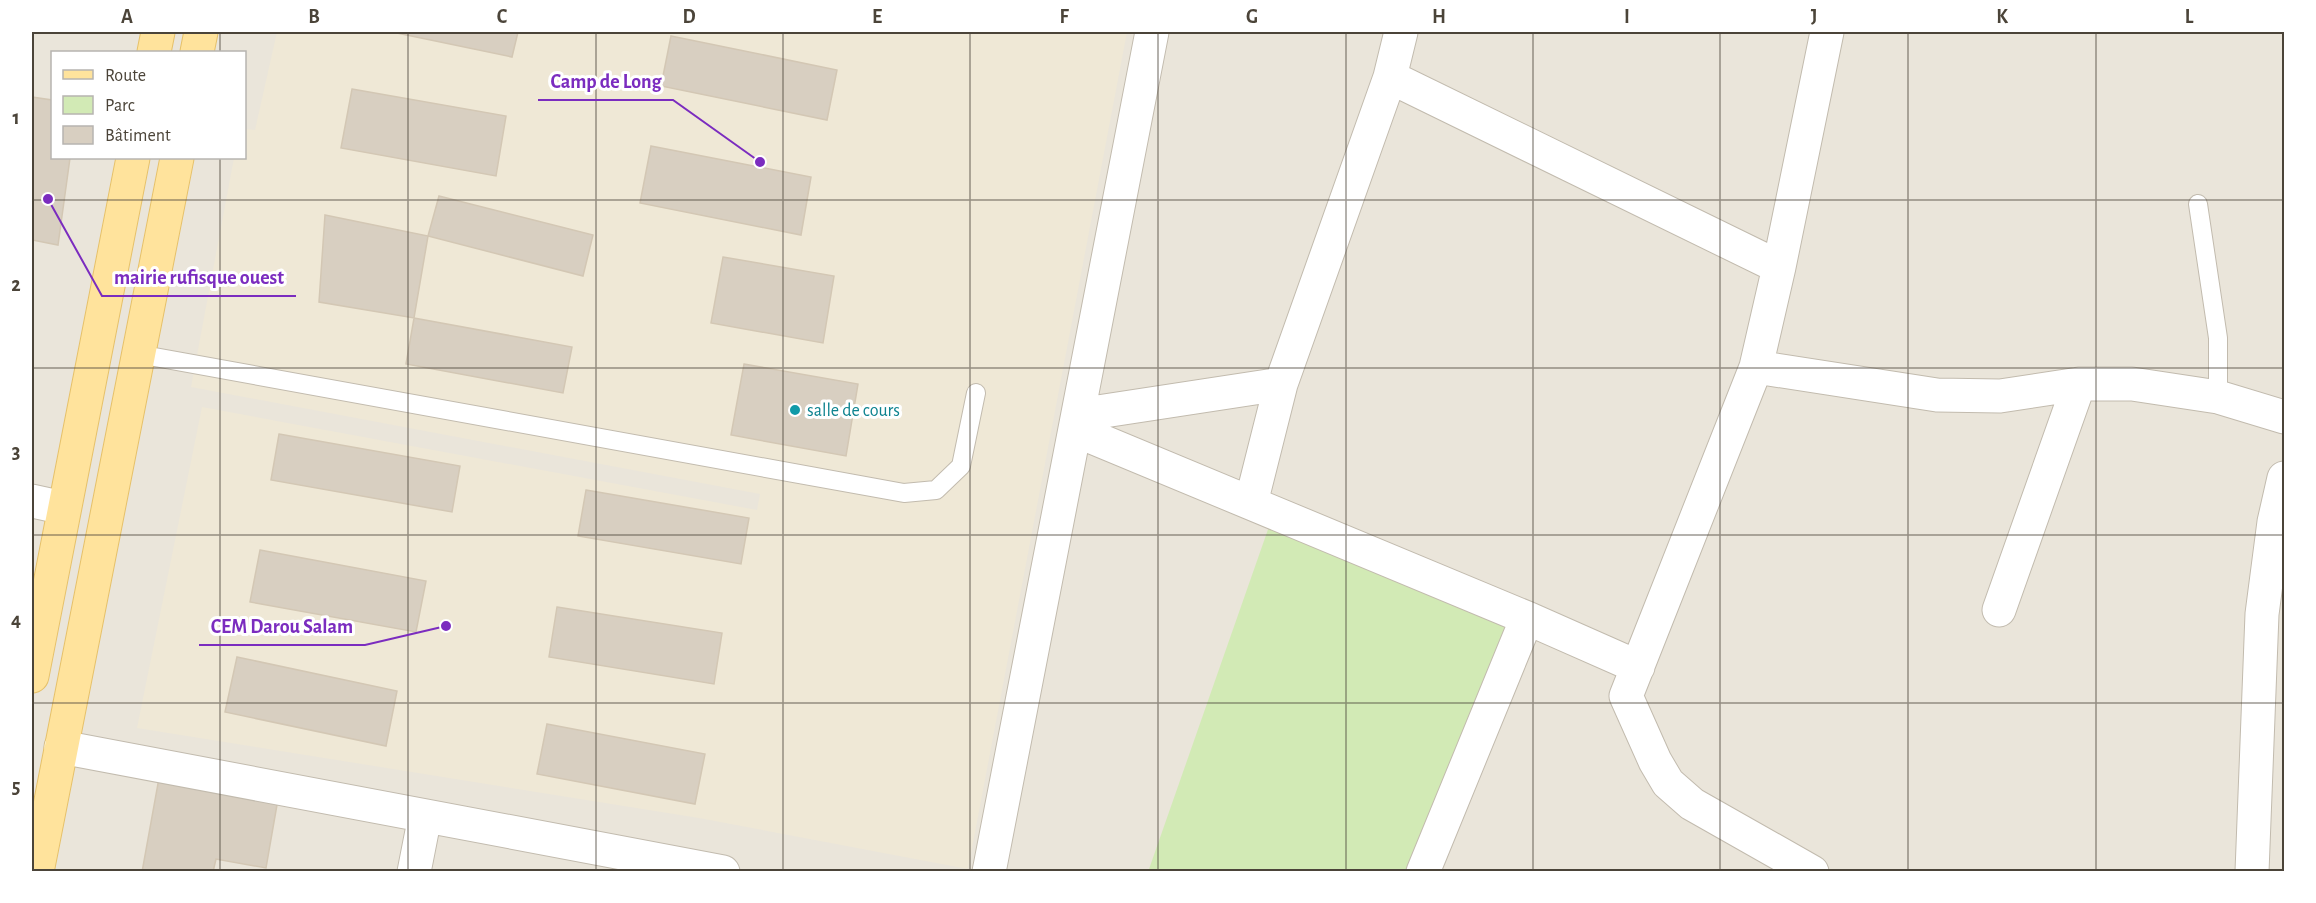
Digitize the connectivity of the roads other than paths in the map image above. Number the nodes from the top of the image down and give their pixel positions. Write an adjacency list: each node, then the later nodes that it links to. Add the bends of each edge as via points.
1 (158, 32): 6 (main road)
2 (201, 32): 7 (main road)
3 (1152, 32): 20 (street)
4 (1401, 32): 8 (street)
5 (1827, 32): 12 (street)
6 (154, 51)
7 (197, 51)
8 (1390, 77): 12 (street); 15 (street)
9 (133, 159): 24 (main road)
10 (177, 159): 13 (main road)
11 (2198, 204): 18 (lane, via 2218,338)
12 (1779, 267): 14 (street)
13 (138, 354): 17 (lane, via 904,493 936,490 962,466); 30 (main road)
14 (1756, 367): 16 (street, via 1937,395 2000,396); 28 (street)
15 (1281, 384): 20 (street); 23 (street)
16 (2079, 384): 18 (street, via 2132,384); 25 (street)
17 (976, 393)
18 (2218, 398): 19 (street)
19 (2284, 417)
20 (1077, 423): 23 (street); 35 (street)
21 (2284, 478): 27 (street, via 2274,522)
22 (32, 501): 24 (street)
23 (1251, 503): 26 (street)
24 (64, 508): 29 (main road)
25 (1999, 610)
26 (1527, 618): 28 (street); 36 (street)
27 (2273, 618): 38 (street)
28 (1638, 667): 37 (street, via 1626,696 1668,783 1692,804)
29 (32, 676)
30 (62, 747): 31 (street); 32 (main road)
31 (425, 816): 33 (street); 34 (street)
32 (37, 872)
33 (414, 872)
34 (723, 872)
35 (989, 872)
36 (1423, 872)
37 (1812, 872)
38 (2252, 872)

